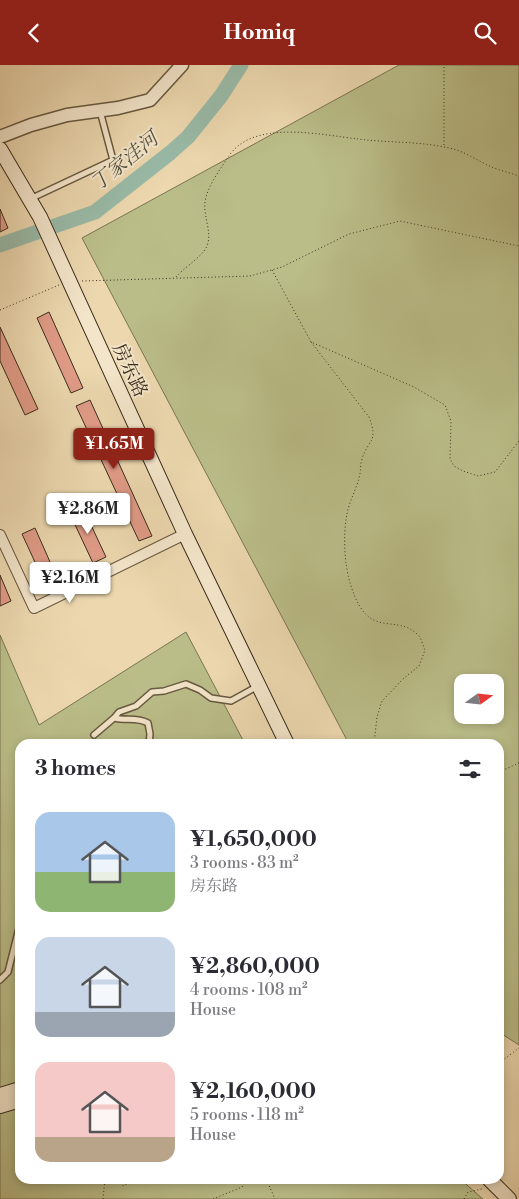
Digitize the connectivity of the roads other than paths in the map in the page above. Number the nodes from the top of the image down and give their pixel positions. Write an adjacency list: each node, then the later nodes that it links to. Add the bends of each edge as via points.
1 (182, 65): 2 (street, via 150,100)
2 (100, 110): 3 (street, via 49,120); 5 (lane, via 113,160)
3 (0, 137)
4 (0, 149): 5 (main road, 房东路)
5 (30, 199): 6 (main road, 房东路)
6 (185, 534): 7 (street, via 34,608); 8 (main road, 房东路)
7 (0, 535)
8 (258, 686): 9 (lane, via 231,701 211,698 186,684 152,692 136,706); 12 (main road, 房东路)
9 (114, 717): 10 (lane); 11 (lane, via 148,723)
10 (94, 735)
11 (150, 739)
12 (284, 739)
13 (15, 944): 14 (lane, via 8,972)
14 (0, 980)
15 (15, 1090): 16 (main road)
16 (0, 1095)
17 (15, 1102): 18 (main road)
18 (0, 1106)
19 (495, 1184): 20 (main road)
20 (509, 1199)

